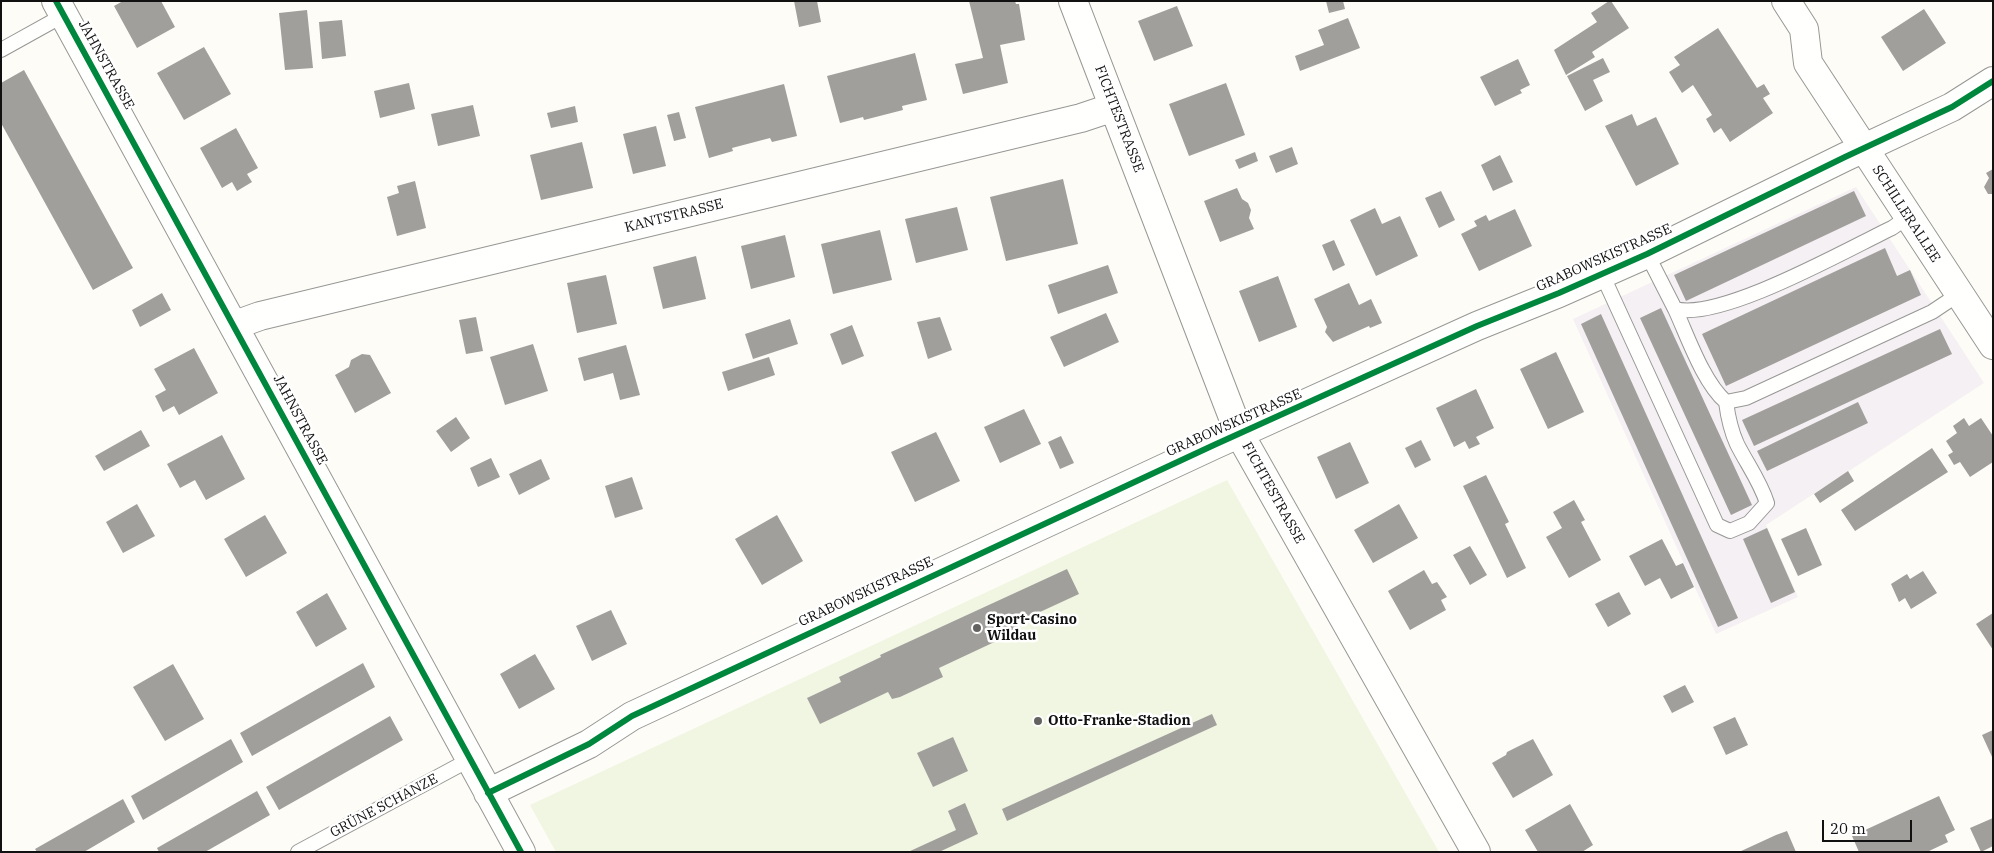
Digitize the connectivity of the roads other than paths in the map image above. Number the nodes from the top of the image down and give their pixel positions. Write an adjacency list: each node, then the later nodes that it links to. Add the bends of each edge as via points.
1 (1073, 1): 6 (street, FICHTESTRASSE)
2 (1786, 1): 7 (street, SCHILLERALLEE, via 1804,29 1808,63)
3 (60, 8): 4 (lane); 13 (street, JAHNSTRASSE)
4 (1, 50)
5 (1993, 81): 7 (street, GRABOWSKISTRASSE, via 1952,107)
6 (1114, 107): 13 (street, KANTSTRASSE, via 1081,118 260,316); 16 (street, FICHTESTRASSE)
7 (1863, 148): 8 (street, SCHILLERALLEE); 9 (street, GRABOWSKISTRASSE)
8 (1908, 217): 11 (street, SCHILLERALLEE); 12 (lane, via 1892,228 1733,302 1686,312)
9 (1647, 254): 10 (street, GRABOWSKISTRASSE); 12 (lane)
10 (1602, 274): 15 (lane, via 1716,525 1730,531 1749,523 1767,503 1760,483 1737,444); 16 (street, GRABOWSKISTRASSE, via 1477,326)
11 (1959, 294): 14 (street, SCHILLERALLEE); 15 (lane, via 1932,312 1746,398)
12 (1675, 309): 15 (lane, via 1708,378)
13 (235, 325): 17 (street, JAHNSTRASSE)
14 (1993, 345)
15 (1726, 402)
16 (1240, 433): 18 (street, GRABOWSKISTRASSE, via 632,716 589,744); 21 (street, FICHTESTRASSE)
17 (469, 760): 18 (street, JAHNSTRASSE); 19 (lane, GRÜNE SCHANZE)
18 (488, 793): 20 (street, JAHNSTRASSE)
19 (298, 852)
20 (521, 852)
21 (1476, 852)

